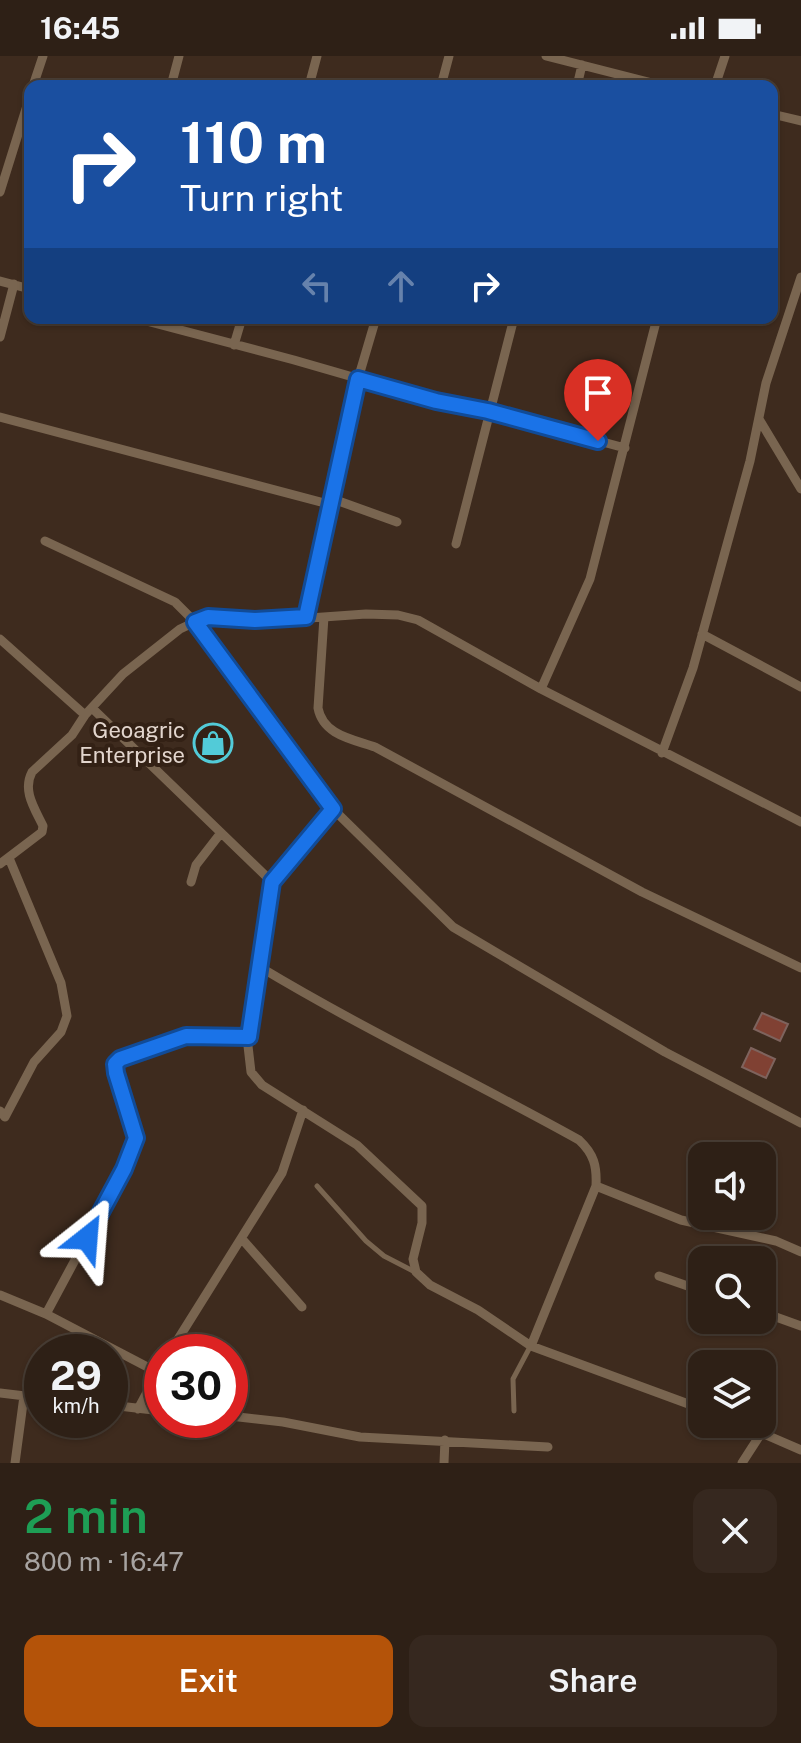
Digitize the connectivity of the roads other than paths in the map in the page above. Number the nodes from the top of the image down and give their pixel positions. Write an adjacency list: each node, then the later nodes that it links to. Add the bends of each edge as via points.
1 (43, 56): 8 (street)
2 (179, 56): 9 (street)
3 (317, 56): 10 (street)
4 (449, 56): 11 (street)
5 (546, 56): 7 (street)
6 (725, 56): 13 (street)
7 (586, 63): 12 (street)
8 (35, 80)
9 (173, 80)
10 (311, 80)
11 (443, 80)
12 (644, 80)
13 (717, 80)
14 (24, 115): 17 (street)
15 (778, 115): 16 (street)
16 (801, 121)
17 (0, 192)
18 (801, 277): 32 (street)
19 (0, 281): 20 (street)
20 (14, 284): 21 (street); 27 (street)
21 (24, 287)
22 (157, 324): 28 (street)
23 (240, 324): 28 (street)
24 (374, 324): 29 (street)
25 (512, 324): 30 (street)
26 (656, 324): 33 (street)
27 (0, 337)
28 (234, 345): 29 (street)
29 (358, 379): 30 (street); 35 (street)
30 (488, 411): 33 (street); 38 (street)
31 (0, 417): 35 (street)
32 (759, 419): 34 (street); 42 (street)
33 (625, 448): 45 (street, via 590,579)
34 (801, 489)
35 (332, 502): 36 (street); 39 (street)
36 (397, 522)
37 (45, 541): 41 (street, via 175,602)
38 (456, 544)
39 (306, 617): 40 (street); 41 (street, via 208,617)
40 (324, 617): 45 (street, via 409,617); 55 (street, via 318,708 333,732 375,747 642,892)
41 (195, 622): 46 (street, via 123,674); 48 (street)
42 (702, 634): 44 (street); 47 (street)
43 (0, 639): 46 (street)
44 (801, 687)
45 (541, 689): 47 (street)
46 (89, 711): 50 (street); 51 (street, via 28,779 42,832)
47 (662, 753): 49 (street)
48 (333, 809): 53 (street); 59 (street, via 453,927 665,1052)
49 (801, 822)
50 (220, 834): 52 (street, via 196,865); 53 (street)
51 (4, 861): 58 (street, via 61,983 67,1016 61,1032 34,1062 5,1117)
52 (191, 882)
53 (272, 882): 54 (street)
54 (260, 967): 56 (street); 61 (street, via 579,1140 597,1166)
55 (801, 968)
56 (249, 1037): 57 (street, via 251,1072 262,1085); 69 (street, via 186,1036 115,1064 136,1138)
57 (303, 1110): 62 (street, via 282,1173); 64 (street, via 357,1145 422,1206 413,1259)
58 (0, 1111)
59 (801, 1123)
60 (317, 1186): 64 (lane, via 366,1241)
61 (596, 1186): 63 (street, via 681,1220 776,1241); 73 (street)
62 (242, 1239): 68 (street); 72 (street)
63 (801, 1252)
64 (416, 1272): 73 (street)
65 (659, 1276): 66 (street)
66 (688, 1286)
67 (0, 1295): 69 (street)
68 (302, 1307)
69 (46, 1314): 74 (street)
70 (776, 1317): 71 (street)
71 (801, 1326)
72 (181, 1334)
73 (531, 1346): 78 (street); 82 (lane, via 513,1379)
74 (144, 1360)
75 (0, 1393): 76 (street)
76 (24, 1396): 89 (street)
77 (144, 1398): 80 (street)
78 (688, 1404)
79 (128, 1408): 80 (street)
80 (138, 1409): 81 (street)
81 (144, 1410)
82 (514, 1411)
83 (248, 1418): 86 (street, via 360,1437)
84 (758, 1438): 91 (street)
85 (775, 1438): 88 (street)
86 (445, 1440): 87 (street); 90 (street)
87 (548, 1447)
88 (801, 1450)
89 (15, 1463)
90 (444, 1463)
91 (742, 1463)

